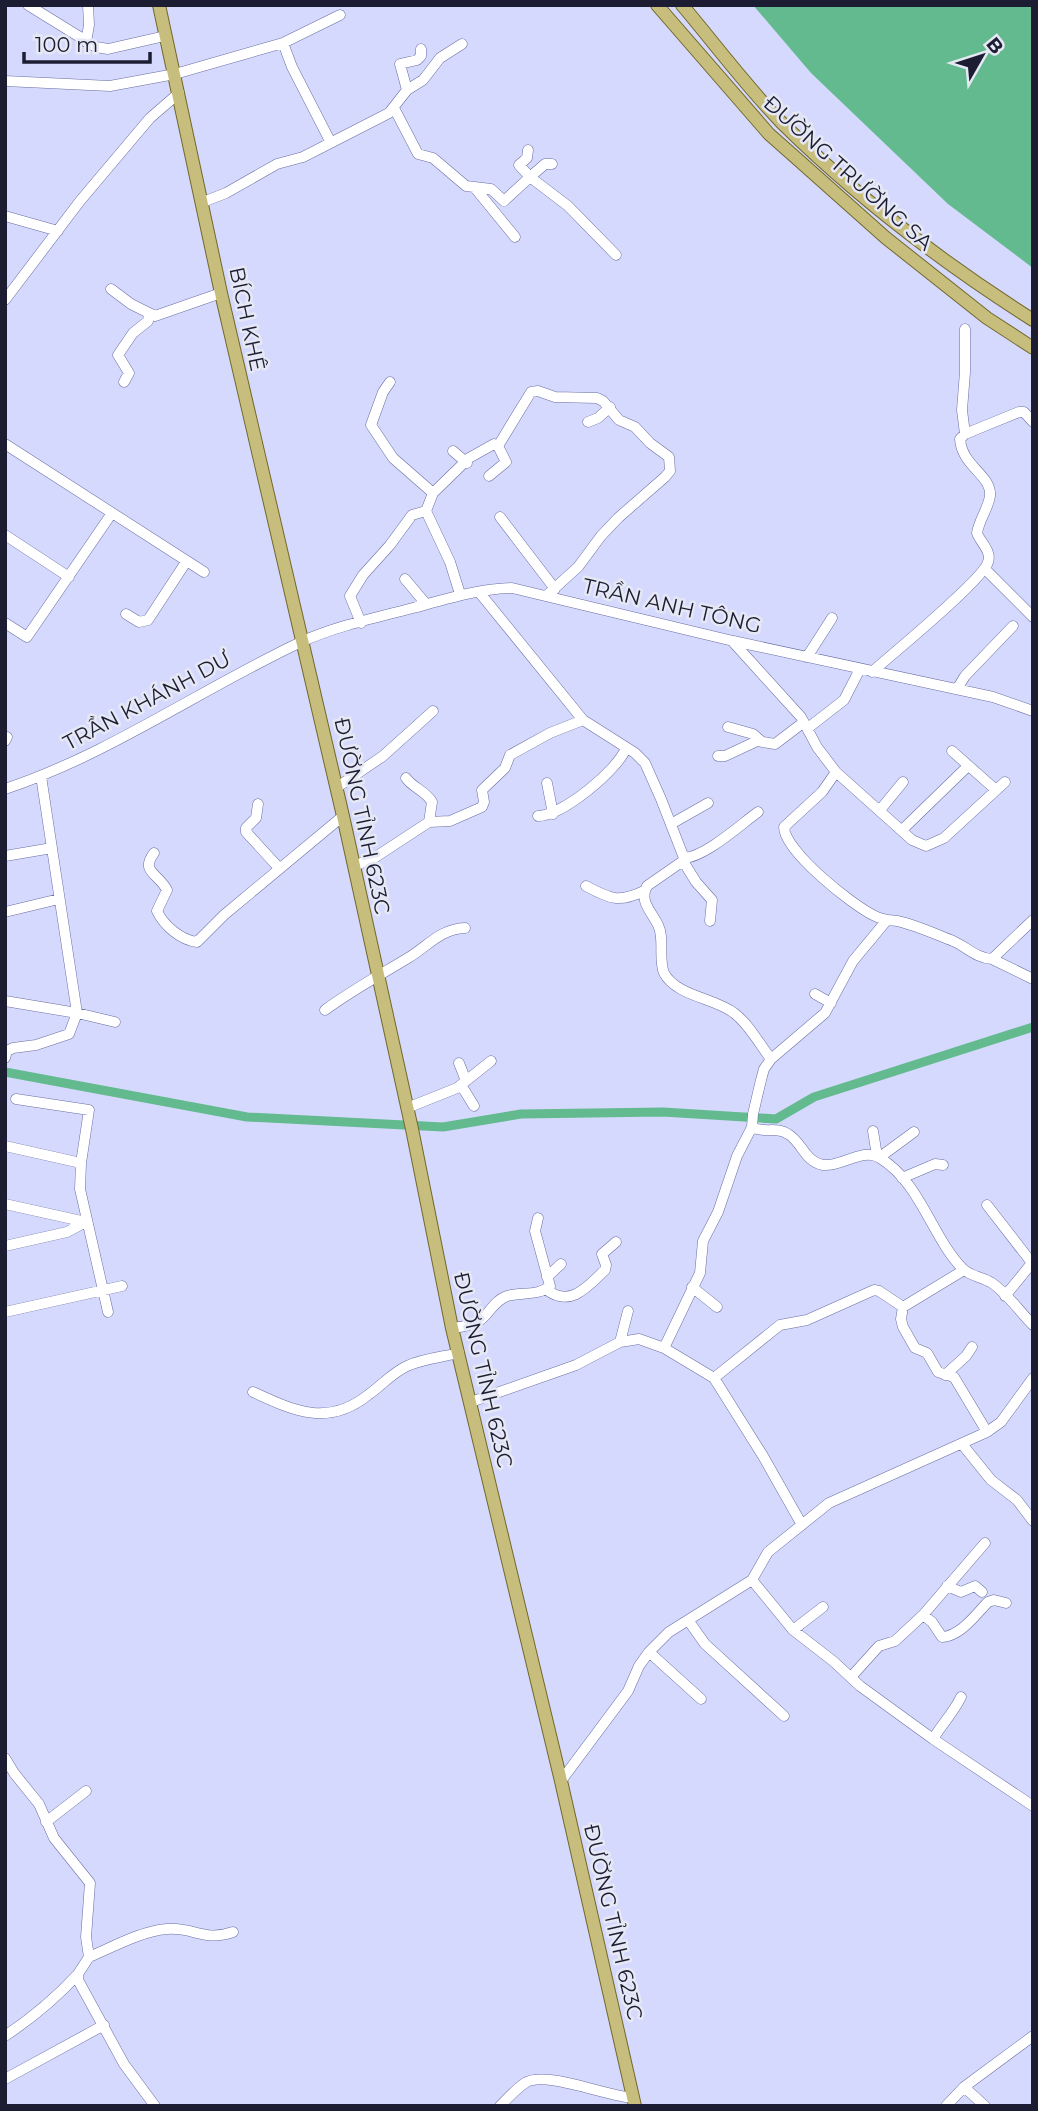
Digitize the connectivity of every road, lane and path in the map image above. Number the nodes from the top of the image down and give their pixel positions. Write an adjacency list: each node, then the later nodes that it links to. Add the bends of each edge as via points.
1 (29, 5): 8 (street)
2 (88, 5): 8 (street)
3 (159, 5): 7 (main road, BÍCH KHÊ)
4 (657, 5): 18 (main road, ĐƯỜNG TRƯỜNG SA)
5 (682, 5): 17 (main road, ĐƯỜNG TRƯỜNG SA)
6 (340, 15): 9 (street)
7 (165, 36): 8 (street, via 108,49); 12 (main road, BÍCH KHÊ)
8 (86, 42)
9 (284, 43): 12 (street); 19 (street)
10 (462, 44): 14 (street)
11 (421, 49): 14 (street, via 418,60 400,64)
12 (175, 75): 13 (street, via 110,86); 15 (main road, BÍCH KHÊ)
13 (5, 81)
14 (407, 90): 16 (street)
15 (179, 93): 24 (main road, BÍCH KHÊ); 26 (street, via 149,118)
16 (394, 108): 19 (street); 23 (street, via 418,154 433,158 466,186)
17 (781, 121): 18 (main road); 33 (main road, ĐƯỜNG TRƯỜNG SA, via 897,226)
18 (769, 134): 35 (main road, ĐƯỜNG TRƯỜNG SA, via 886,238 987,318)
19 (330, 141): 24 (street)
20 (527, 150): 22 (street, via 527,158 519,165)
21 (552, 164): 22 (street, via 545,164)
22 (530, 177): 23 (street, via 504,201 491,189); 28 (street, via 568,206)
23 (475, 188): 27 (street)
24 (203, 202): 30 (main road, BÍCH KHÊ)
25 (5, 216): 26 (street)
26 (58, 231): 31 (street)
27 (515, 237)
28 (616, 255)
29 (111, 289): 32 (street)
30 (221, 293): 32 (street, via 155,316); 68 (main road, BÍCH KHÊ)
31 (5, 300)
32 (149, 314): 36 (street, via 118,355 129,373)
33 (1033, 320)
34 (965, 329): 41 (street)
35 (1033, 348)
36 (124, 382)
37 (390, 382): 47 (street, via 371,425 393,458)
38 (610, 407): 39 (street); 42 (street, via 597,398 531,392); 57 (street, via 668,457 670,471 618,518)
39 (588, 422)
40 (1033, 422): 41 (street, via 1019,412)
41 (965, 434): 53 (street, via 960,439 961,452 987,481 990,493 976,533 988,554)
42 (498, 446): 45 (street, via 494,444); 46 (street, via 506,461)
43 (7, 449): 49 (street)
44 (453, 451): 45 (street)
45 (467, 463): 47 (street)
46 (489, 476)
47 (433, 493): 48 (street)
48 (426, 511): 59 (street); 66 (street, via 412,515 350,596)
49 (112, 513): 52 (street); 55 (street)
50 (500, 517): 57 (street)
51 (5, 535): 55 (street)
52 (186, 562): 54 (street); 62 (street, via 148,620 139,622)
53 (985, 569): 63 (street); 72 (street)
54 (204, 572)
55 (69, 576): 65 (street, via 27,637)
56 (405, 579): 61 (street)
57 (555, 589): 60 (street)
58 (479, 592): 59 (street, TRẦN ANH TÔNG); 60 (street, TRẦN ANH TÔNG, via 512,588); 76 (street)
59 (460, 594): 61 (street, TRẦN ANH TÔNG)
60 (546, 596): 69 (street, TRẦN ANH TÔNG)
61 (426, 604): 66 (street, TRẦN ANH TÔNG)
62 (126, 614)
63 (1033, 617)
64 (832, 618): 70 (street)
65 (5, 623)
66 (361, 623): 68 (street, TRẦN ANH TÔNG)
67 (1013, 626): 73 (street)
68 (304, 641): 85 (street, TRẦN KHÁNH DƯ, via 83,759); 90 (main road, ĐƯỜNG TỈNH 623C)
69 (733, 641): 70 (street, TRẦN ANH TÔNG); 77 (street)
70 (807, 657): 71 (street, TRẦN ANH TÔNG)
71 (860, 669): 72 (street, TRẦN ANH TÔNG); 77 (street, via 844,701)
72 (872, 672): 73 (street, TRẦN ANH TÔNG)
73 (957, 689): 75 (street, TRẦN ANH TÔNG)
74 (433, 711): 90 (street, via 383,756)
75 (1033, 711)
76 (583, 720): 80 (street); 100 (street, via 510,755 505,768 482,790 484,802 479,809 450,821)
77 (806, 725): 79 (street, via 775,744); 84 (street)
78 (728, 727): 79 (street)
79 (761, 741): 82 (street)
80 (626, 748): 97 (street, via 620,760 590,788); 101 (street, via 645,763)
81 (952, 751): 83 (street)
82 (718, 756)
83 (968, 766): 92 (street); 102 (street)
84 (836, 772): 95 (street); 114 (street, via 822,792 784,827 784,834 833,887)
85 (41, 776): 91 (street, TRẦN KHÁNH DƯ); 103 (street)
86 (406, 778): 100 (street, via 432,802)
87 (903, 782): 95 (street)
88 (1005, 782): 92 (street)
89 (547, 783): 97 (street)
90 (336, 788): 98 (main road, ĐƯỜNG TỈNH 623C)
91 (5, 789)
92 (996, 790): 102 (street, via 944,838 930,845 920,845)
93 (708, 803): 101 (street)
94 (258, 804): 108 (street, via 256,818 246,832)
95 (880, 810): 102 (street)
96 (758, 812): 106 (street)
97 (553, 814): 99 (street)
98 (343, 816): 107 (main road, ĐƯỜNG TỈNH 623C); 108 (street)
99 (538, 816)
100 (429, 822): 107 (street)
101 (671, 824): 106 (street)
102 (902, 830)
103 (52, 848): 105 (street); 111 (street)
104 (154, 853): 108 (street, via 148,867 167,890 157,911 173,932 194,942)
105 (5, 856)
106 (683, 860): 110 (street); 113 (street, via 712,900)
107 (354, 866): 118 (main road, ĐƯỜNG TỈNH 623C)
108 (279, 868)
109 (586, 886): 110 (street, via 617,899)
110 (644, 891): 127 (street, via 645,904 660,930 663,971 696,997 736,1014)
111 (59, 899): 112 (street); 124 (street)
112 (5, 912)
113 (710, 920)
114 (887, 920): 117 (street); 122 (street, via 853,961)
115 (1033, 920): 117 (street)
116 (465, 928): 118 (street, via 438,934)
117 (992, 959): 119 (street)
118 (377, 975): 123 (street); 133 (main road, ĐƯỜNG TỈNH 623C)
119 (1033, 979)
120 (815, 994): 122 (street)
121 (5, 1001): 124 (street)
122 (831, 1003): 127 (street, via 820,1019)
123 (325, 1010)
124 (77, 1013): 125 (street); 126 (street, via 69,1034 13,1048)
125 (115, 1022)
126 (6, 1055)
127 (771, 1059): 134 (street, via 764,1069)
128 (491, 1061): 130 (street)
129 (459, 1063): 130 (street)
130 (463, 1083): 132 (street); 133 (street)
131 (16, 1098): 139 (street, via 89,1110)
132 (474, 1106)
133 (407, 1108): 163 (main road, ĐƯỜNG TỈNH 623C)
134 (753, 1121): 138 (street, via 762,1131 787,1133 820,1164 863,1155); 153 (street, via 702,1241 700,1273)
135 (873, 1131): 138 (street)
136 (914, 1132): 138 (street)
137 (5, 1146): 139 (street)
138 (878, 1157): 141 (street)
139 (81, 1163): 145 (street)
140 (943, 1165): 141 (street)
141 (902, 1178): 150 (street)
142 (5, 1205): 145 (street)
143 (987, 1205): 148 (street)
144 (538, 1218): 151 (street, via 535,1231)
145 (86, 1222): 147 (street, via 67,1232); 154 (street)
146 (616, 1242): 155 (street, via 602,1254 606,1270 582,1291 565,1298)
147 (5, 1246)
148 (1032, 1263): 156 (street)
149 (561, 1264): 151 (street)
150 (964, 1270): 156 (street, via 989,1281); 158 (street)
151 (547, 1277): 155 (street)
152 (122, 1286): 154 (street)
153 (692, 1287): 157 (street); 165 (street)
154 (103, 1290): 160 (street); 161 (street)
155 (547, 1290): 163 (street, via 508,1296 495,1302 478,1322)
156 (1005, 1296): 162 (street)
157 (716, 1307)
158 (903, 1307): 168 (street, via 901,1320 915,1348 927,1353 938,1372); 169 (street, via 874,1290 807,1320 780,1325)
159 (628, 1311): 164 (street)
160 (5, 1312)
161 (108, 1312)
162 (1033, 1325)
163 (452, 1328): 167 (main road, ĐƯỜNG TỈNH 623C)
164 (620, 1342): 165 (street, via 639,1339); 172 (street, via 576,1365)
165 (664, 1348): 169 (street)
166 (972, 1348): 168 (street)
167 (459, 1353): 171 (street, via 407,1366 360,1401 333,1412 298,1412); 172 (main road, ĐƯỜNG TỈNH 623C)
168 (945, 1375): 173 (street, via 954,1377)
169 (714, 1378): 176 (street)
170 (1033, 1378): 173 (street, via 1001,1422)
171 (253, 1392)
172 (471, 1402): 193 (main road, ĐƯỜNG TỈNH 623C)
173 (986, 1433): 174 (street)
174 (962, 1444): 175 (street); 176 (street, via 829,1503)
175 (1033, 1521)
176 (802, 1525): 178 (street, via 768,1552)
177 (985, 1543): 179 (street)
178 (752, 1580): 184 (street); 185 (street)
179 (947, 1586): 180 (street, via 961,1592 972,1586); 183 (street)
180 (982, 1592)
181 (1006, 1603): 183 (street, via 988,1602 947,1638)
182 (823, 1607): 185 (street)
183 (923, 1615): 187 (street, via 895,1641 878,1646)
184 (688, 1620): 186 (street); 190 (street, via 705,1644)
185 (793, 1630): 187 (street)
186 (649, 1652): 189 (street); 193 (street, via 628,1691)
187 (850, 1677): 191 (street)
188 (961, 1697): 191 (street)
189 (701, 1699)
190 (784, 1716)
191 (933, 1739): 195 (street)
192 (5, 1758): 196 (street, via 39,1804)
193 (561, 1781): 205 (main road, ĐƯỜNG TỈNH 623C)
194 (86, 1791): 196 (street)
195 (1033, 1806)
196 (46, 1822): 198 (street, via 90,1883)
197 (233, 1932): 198 (street, via 210,1937 167,1929)
198 (89, 1957): 199 (street)
199 (78, 1973): 200 (street); 201 (street)
200 (104, 2025): 203 (street); 206 (street, via 124,2064)
201 (5, 2036)
202 (1030, 2043): 204 (street)
203 (5, 2079)
204 (964, 2087): 208 (street); 209 (street)
205 (634, 2102): 207 (street, via 537,2077)
206 (155, 2106)
207 (500, 2106)
208 (946, 2106)
209 (985, 2106)

